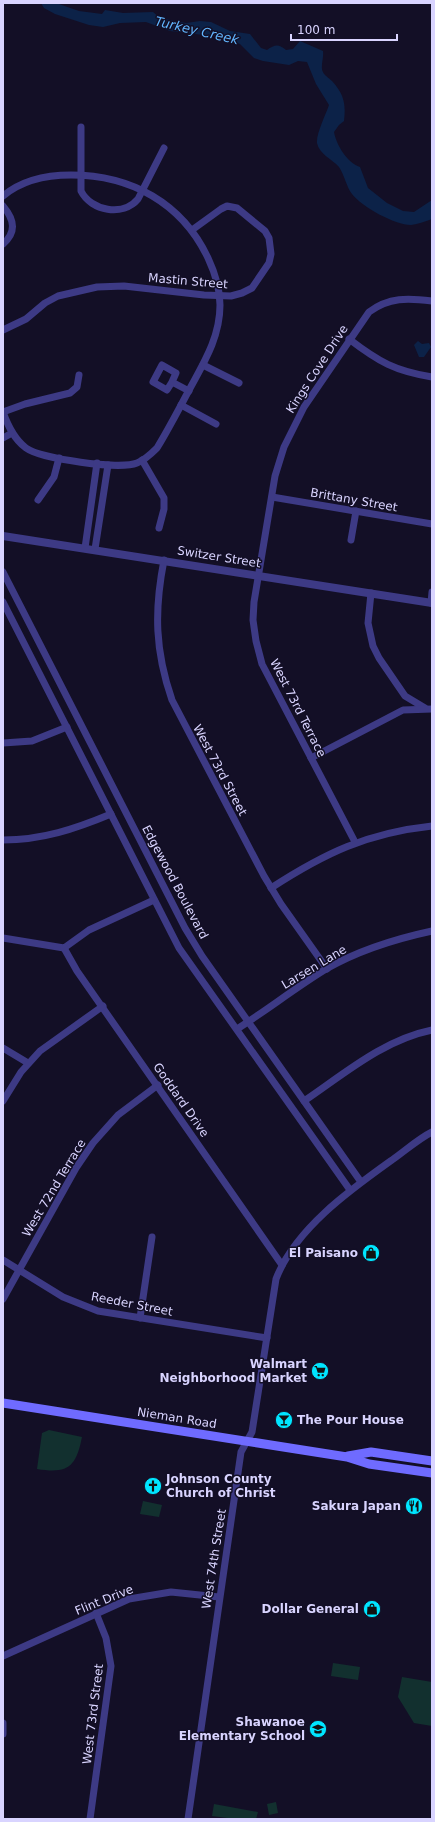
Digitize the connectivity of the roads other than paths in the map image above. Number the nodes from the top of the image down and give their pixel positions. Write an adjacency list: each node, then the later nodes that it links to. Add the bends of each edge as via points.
1 (81, 127): 3 (street)
2 (164, 148): 4 (street)
3 (80, 175): 4 (street, via 104,177); 4 (street, via 81,192 85,200 92,205 122,210 132,206); 5 (street, via 37,179)
4 (142, 190): 7 (street, via 170,209)
5 (3, 196)
6 (3, 206): 8 (street, via 14,225 12,234)
7 (192, 230): 9 (street, via 213,269); 9 (street, Mastin Street, via 221,209 232,206 259,226 269,238 269,263 256,284 242,293)
8 (3, 244)
9 (219, 295): 11 (street, Mastin Street, via 124,286 97,287 58,296 26,319); 13 (street, via 220,315 216,335)
10 (432, 302): 12 (street, Kings Cove Drive, via 401,298 382,304 369,312)
11 (3, 330)
12 (349, 339): 15 (street, via 393,368); 28 (street, Kings Cove Drive, via 297,419 284,447)
13 (203, 365): 17 (street); 18 (street)
14 (79, 375): 20 (street, via 77,386 70,393)
15 (432, 377)
16 (172, 382): 18 (street)
17 (239, 382)
18 (189, 391): 19 (street)
19 (182, 405): 21 (street); 25 (street, via 157,448)
20 (3, 412): 22 (street)
21 (216, 424)
22 (12, 433): 23 (street); 24 (street, via 33,452)
23 (3, 438)
24 (58, 458): 26 (street); 29 (street, via 54,477)
25 (142, 460): 27 (street, via 126,465); 32 (street, via 164,498)
26 (97, 464): 27 (street); 35 (street)
27 (108, 465): 36 (street)
28 (272, 497): 30 (street, Brittany Street); 39 (street, Kings Cove Drive)
29 (38, 500)
30 (356, 511): 31 (street, Brittany Street); 34 (street)
31 (432, 524)
32 (159, 528)
33 (3, 536): 35 (street, Switzer Street)
34 (351, 540)
35 (85, 548): 36 (street, Switzer Street)
36 (95, 549): 37 (street, Switzer Street)
37 (164, 560): 39 (street, Switzer Street); 52 (street, West 73rd Street, via 157,605 157,628 165,678 183,722)
38 (3, 572): 59 (street, Edgewood Boulevard, via 175,909 202,956)
39 (259, 575): 41 (street, Switzer Street); 47 (street, West 73rd Terrace, via 253,620 258,652 273,686)
40 (432, 592): 43 (street)
41 (371, 593): 43 (street, Switzer Street); 44 (street, via 368,623 373,646 405,696)
42 (3, 602): 45 (street)
43 (432, 603)
44 (428, 708): 47 (street, via 403,710)
45 (67, 727): 46 (street, via 32,741); 48 (street)
46 (3, 743)
47 (312, 758): 51 (street, West 73rd Terrace)
48 (111, 814): 50 (street, via 67,832); 53 (street)
49 (432, 826): 51 (street)
50 (3, 840)
51 (355, 842): 52 (street, via 305,866)
52 (271, 888): 57 (street, West 73rd Street)
53 (154, 900): 56 (street, via 89,930); 60 (street, via 179,948)
54 (432, 931): 57 (street, Larsen Lane, via 373,947)
55 (3, 938): 56 (street)
56 (64, 948): 58 (street, Goddard Drive, via 77,971)
57 (327, 969): 59 (street, Larsen Lane)
58 (103, 1006): 63 (street, via 51,1042); 64 (street, Goddard Drive)
59 (248, 1022): 60 (street, Larsen Lane); 66 (street, Edgewood Boulevard)
60 (237, 1029): 69 (street)
61 (432, 1030): 66 (street, via 406,1038 375,1053)
62 (3, 1048): 63 (street)
63 (28, 1064): 65 (street)
64 (158, 1085): 72 (street, Goddard Drive); 73 (street, West 72nd Terrace, via 118,1115 93,1142)
65 (3, 1100)
66 (304, 1101): 68 (street, Edgewood Boulevard)
67 (432, 1132): 68 (street, West 74th Street)
68 (361, 1182): 69 (street, West 74th Street)
69 (350, 1190): 72 (street, West 74th Street, via 293,1246)
70 (152, 1237): 75 (street)
71 (3, 1260): 73 (street, Reeder Street)
72 (282, 1265): 76 (street, West 74th Street, via 276,1279)
73 (19, 1270): 74 (street, West 72nd Terrace); 75 (street, Reeder Street, via 77,1304 98,1311)
74 (3, 1300)
75 (140, 1318): 76 (street, Reeder Street)
76 (267, 1338): 78 (street, West 74th Street, via 252,1432)
77 (3, 1403): 78 (main road, Nieman Road)
78 (248, 1441): 79 (main road, Nieman Road); 82 (street, West 74th Street, via 241,1452)
79 (347, 1457): 80 (main road, Nieman Road, via 371,1452); 81 (main road, Nieman Road, via 369,1464)
80 (432, 1461)
81 (432, 1473)
82 (219, 1597): 83 (street, Flint Drive, via 184,1592 152,1594 129,1599); 88 (street, West 74th Street)
83 (96, 1613): 84 (street, Flint Drive); 87 (street, West 73rd Street, via 106,1638 111,1677)
84 (3, 1656)
85 (3, 1723): 86 (street)
86 (3, 1734)
87 (90, 1819)
88 (188, 1819)

